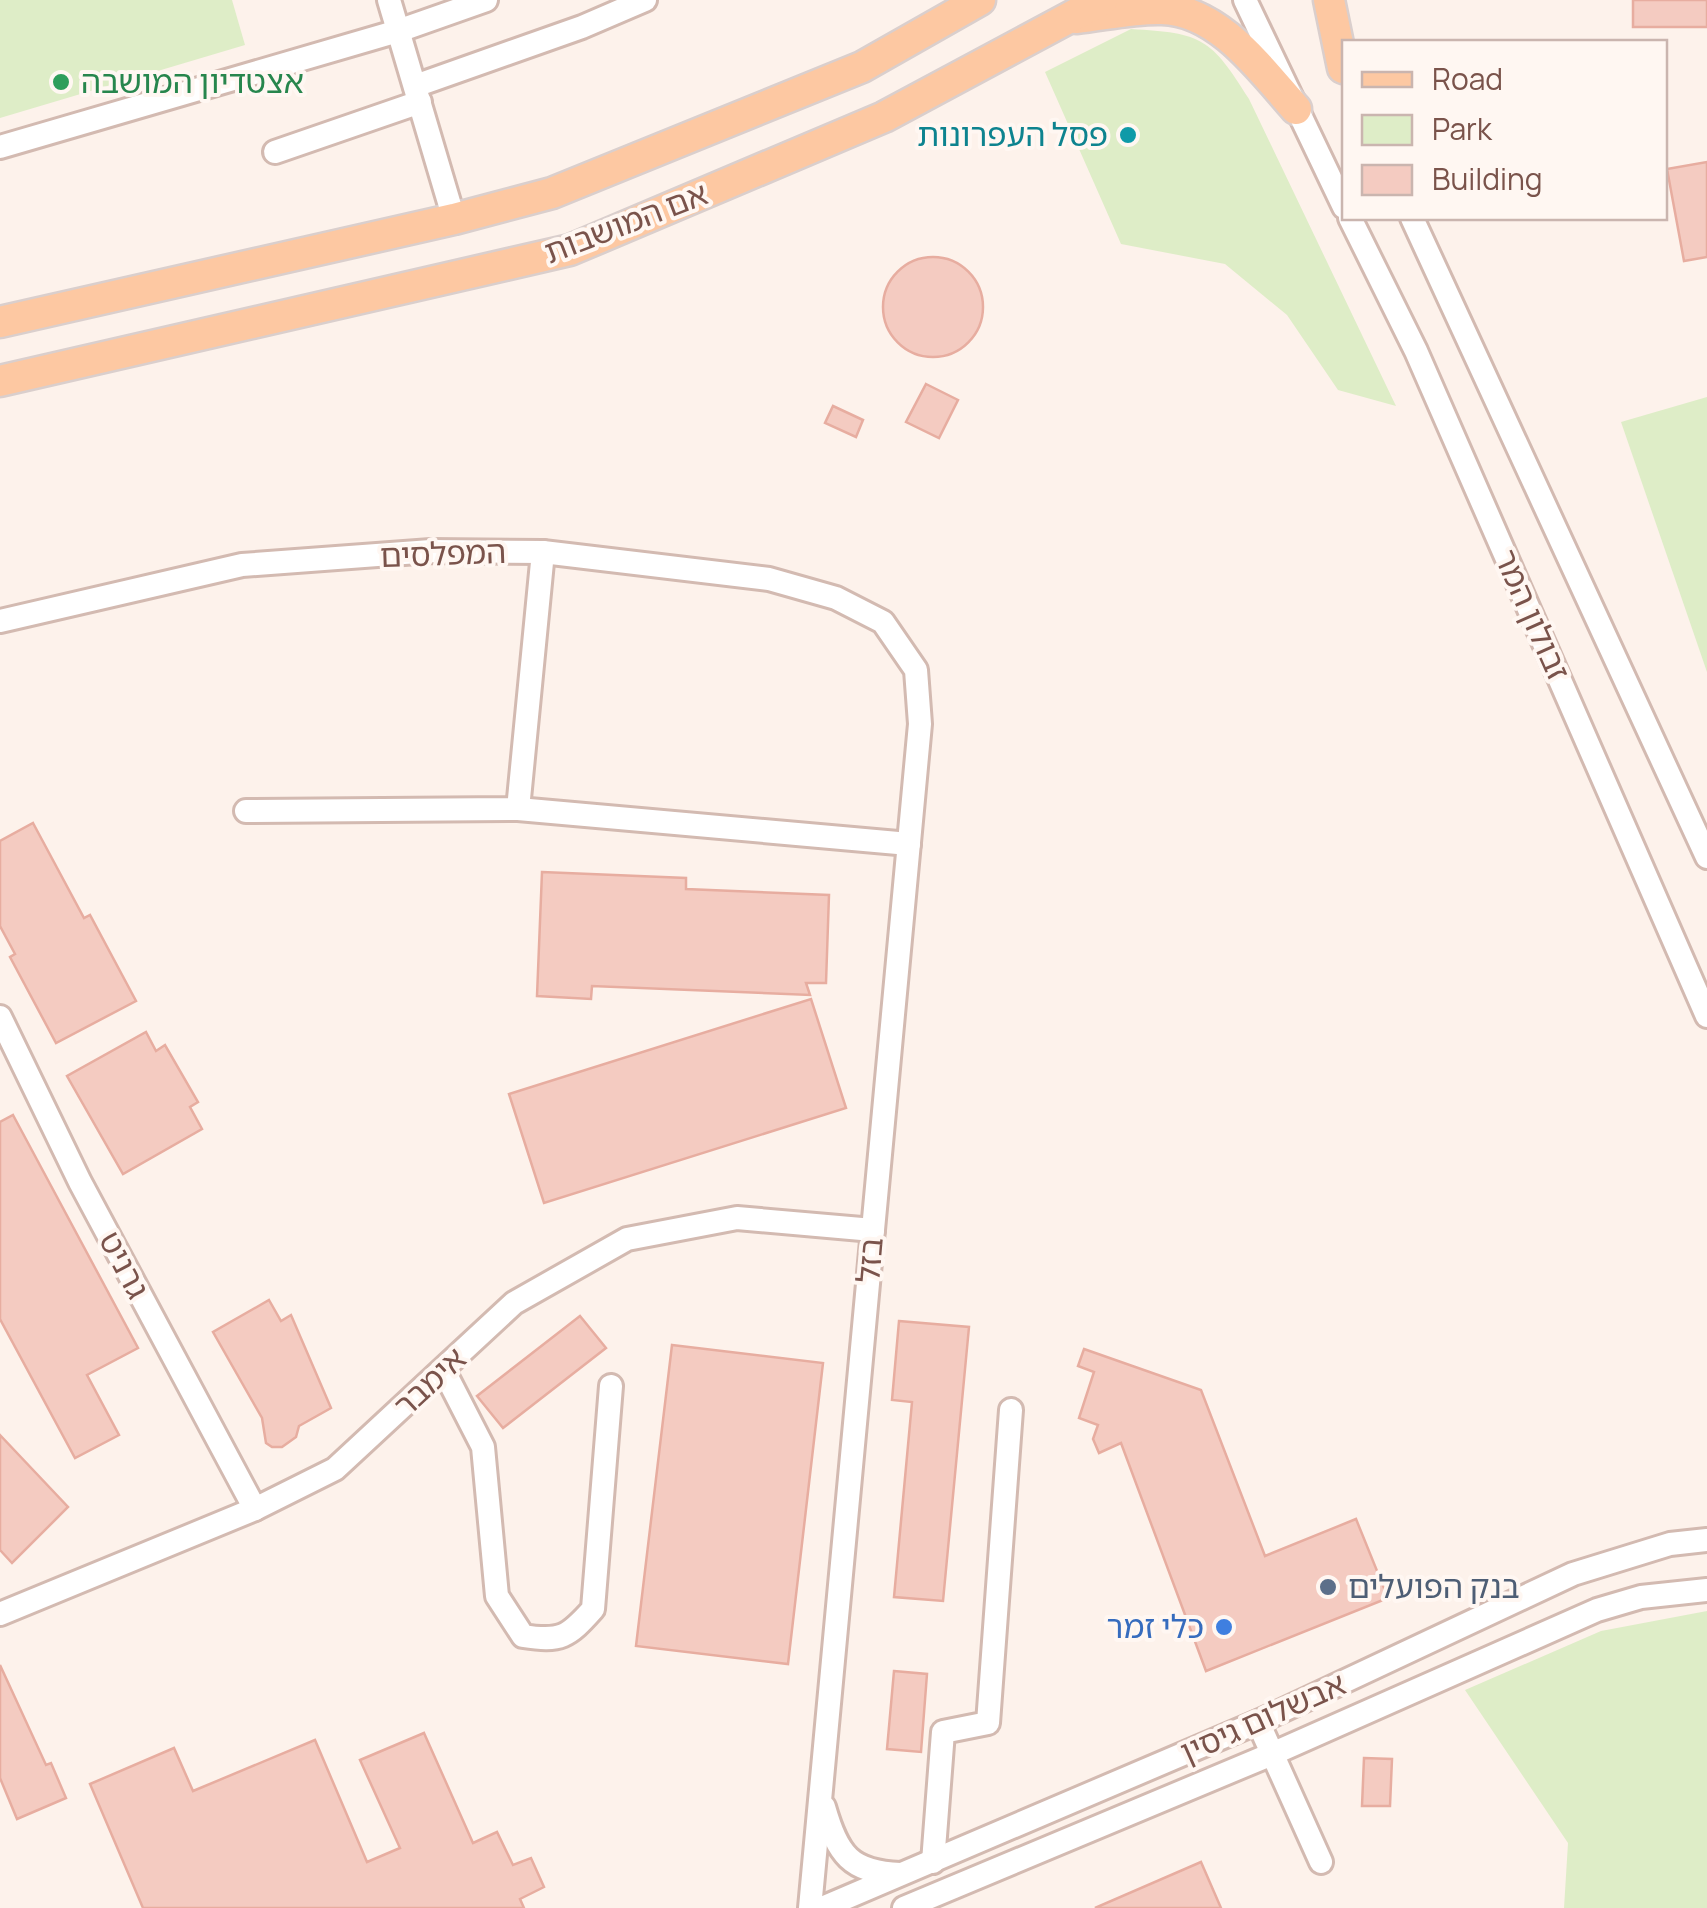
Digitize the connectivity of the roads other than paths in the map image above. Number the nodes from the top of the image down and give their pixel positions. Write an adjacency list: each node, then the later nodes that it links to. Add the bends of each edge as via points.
1 (389, 0): 10 (street)
2 (486, 0): 10 (street)
3 (645, 0): 13 (street)
4 (980, 0): 18 (main road, אם המושבות, via 862,67 552,193)
5 (1102, 0): 9 (main road, אם המושבות)
6 (1244, 0): 14 (street)
7 (1313, 0): 12 (street)
8 (1328, 0): 11 (main road)
9 (1068, 19): 14 (main road, via 1165,8 1199,20 1231,36); 22 (main road, אם המושבות, via 884,117 570,250)
10 (398, 30): 13 (street); 15 (street)
11 (1342, 60)
12 (1342, 65)
13 (417, 94): 16 (street); 18 (street)
14 (1296, 109): 17 (street)
15 (0, 148)
16 (275, 152)
17 (1342, 203)
18 (454, 219): 21 (main road, אם המושבות)
19 (1351, 220): 30 (street, זבולון המר, via 1416,351)
20 (1413, 220): 29 (street, זבולון המר)
21 (0, 322)
22 (0, 381)
23 (544, 552): 24 (street, המפלסים, via 431,551 242,565); 25 (street, המפלסים, via 769,579 836,598); 26 (street)
24 (0, 620)
25 (883, 622): 28 (street, בזל, via 916,670 920,724)
26 (518, 809): 27 (street); 28 (street)
27 (246, 811)
28 (908, 844): 32 (street, בזל)
29 (1706, 854)
30 (1707, 1016)
31 (0, 1017): 36 (street, גרניט)
32 (873, 1230): 33 (street, אימבר, via 737,1218 627,1239 514,1303); 42 (street, בזל)
33 (444, 1370): 34 (street, via 483,1447 497,1596 523,1636 548,1640 570,1634 593,1608); 36 (street, אימבר, via 334,1469)
34 (612, 1386)
35 (1010, 1410): 43 (street, via 988,1724 942,1732)
36 (254, 1509): 39 (street, אימבר)
37 (1707, 1540): 40 (street, אבשלום גיסין, via 1670,1544 1572,1574)
38 (1707, 1590): 41 (street, אבשלום גיסין, via 1640,1597 1597,1610)
39 (0, 1614)
40 (1258, 1722): 41 (street); 43 (street, אבשלום גיסין)
41 (1272, 1754): 44 (street); 48 (street, אבשלום גיסין)
42 (821, 1794): 45 (street, via 830,1827 850,1860 862,1870); 46 (street, בזל)
43 (933, 1862): 45 (street, אבשלום גיסין)
44 (1322, 1862)
45 (904, 1874): 47 (street, אבשלום גיסין)
46 (810, 1908)
47 (822, 1908)
48 (904, 1908)

